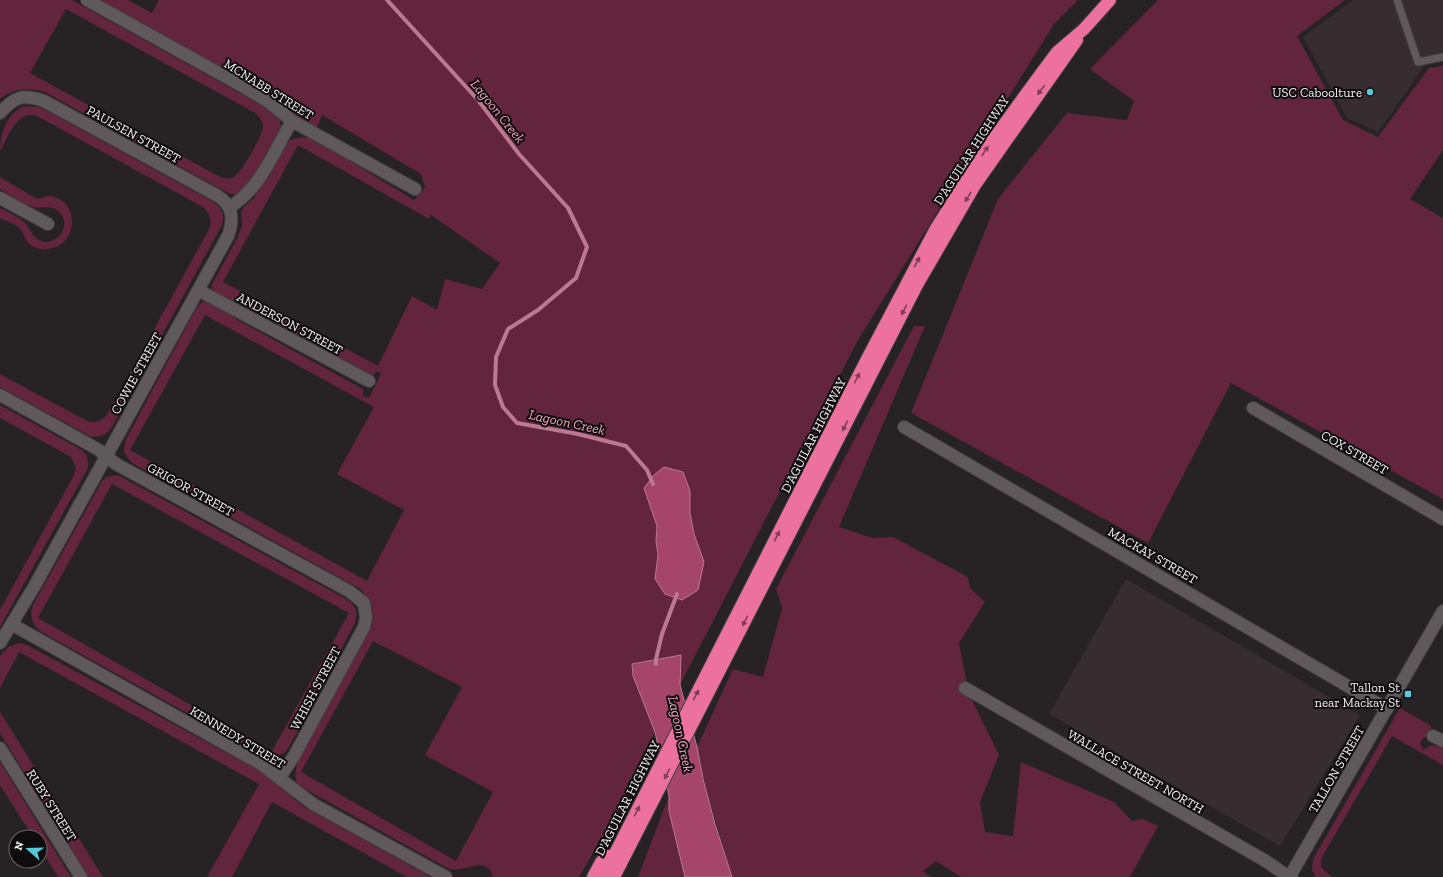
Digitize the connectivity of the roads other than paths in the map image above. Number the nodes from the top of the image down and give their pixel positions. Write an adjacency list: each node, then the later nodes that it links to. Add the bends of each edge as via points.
1 (87, 0): 7 (street, MCNABB STREET, via 249,90)
2 (1110, 0): 4 (highway, D'AGUILAR HIGHWAY)
3 (1397, 0): 5 (lane, via 1418,62)
4 (1084, 29): 27 (highway, D'AGUILAR HIGHWAY, one-way to 4, via 935,230 1007,118 1057,52); 32 (highway, D'AGUILAR HIGHWAY, one-way to 32, via 975,185 917,285)
5 (1443, 57)
6 (0, 113): 10 (street, PAULSEN STREET, via 19,97 44,100 218,196)
7 (292, 121): 8 (street, MCNABB STREET); 10 (street, via 253,188)
8 (415, 189)
9 (0, 198): 11 (street)
10 (230, 207): 12 (street, COWIE STREET, via 230,232)
11 (48, 224)
12 (198, 290): 13 (street, ANDERSON STREET); 17 (street, COWIE STREET)
13 (368, 381)
14 (0, 395): 17 (street, GRIGOR STREET)
15 (1253, 408): 18 (street, COX STREET)
16 (904, 427): 24 (street, MACKAY STREET)
17 (107, 456): 19 (street, GRIGOR STREET, via 116,464 349,591 359,597); 21 (street, COWIE STREET)
18 (1443, 519)
19 (366, 609): 26 (street, WHISH STREET, via 364,627)
20 (1443, 611): 24 (street, TALLON STREET)
21 (12, 625): 22 (street, COWIE STREET); 26 (street, KENNEDY STREET)
22 (0, 643)
23 (965, 688): 33 (street, WALLACE STREET NORTH)
24 (1387, 709): 33 (street, TALLON STREET)
25 (0, 748): 28 (street, RUBY STREET)
26 (280, 777): 29 (street, KENNEDY STREET, via 313,804)
27 (619, 845): 30 (highway, via 601,862); 31 (highway, D'AGUILAR HIGHWAY)
28 (81, 877)
29 (446, 877)
30 (593, 877)
31 (603, 877)
32 (614, 877)
33 (1290, 877)

